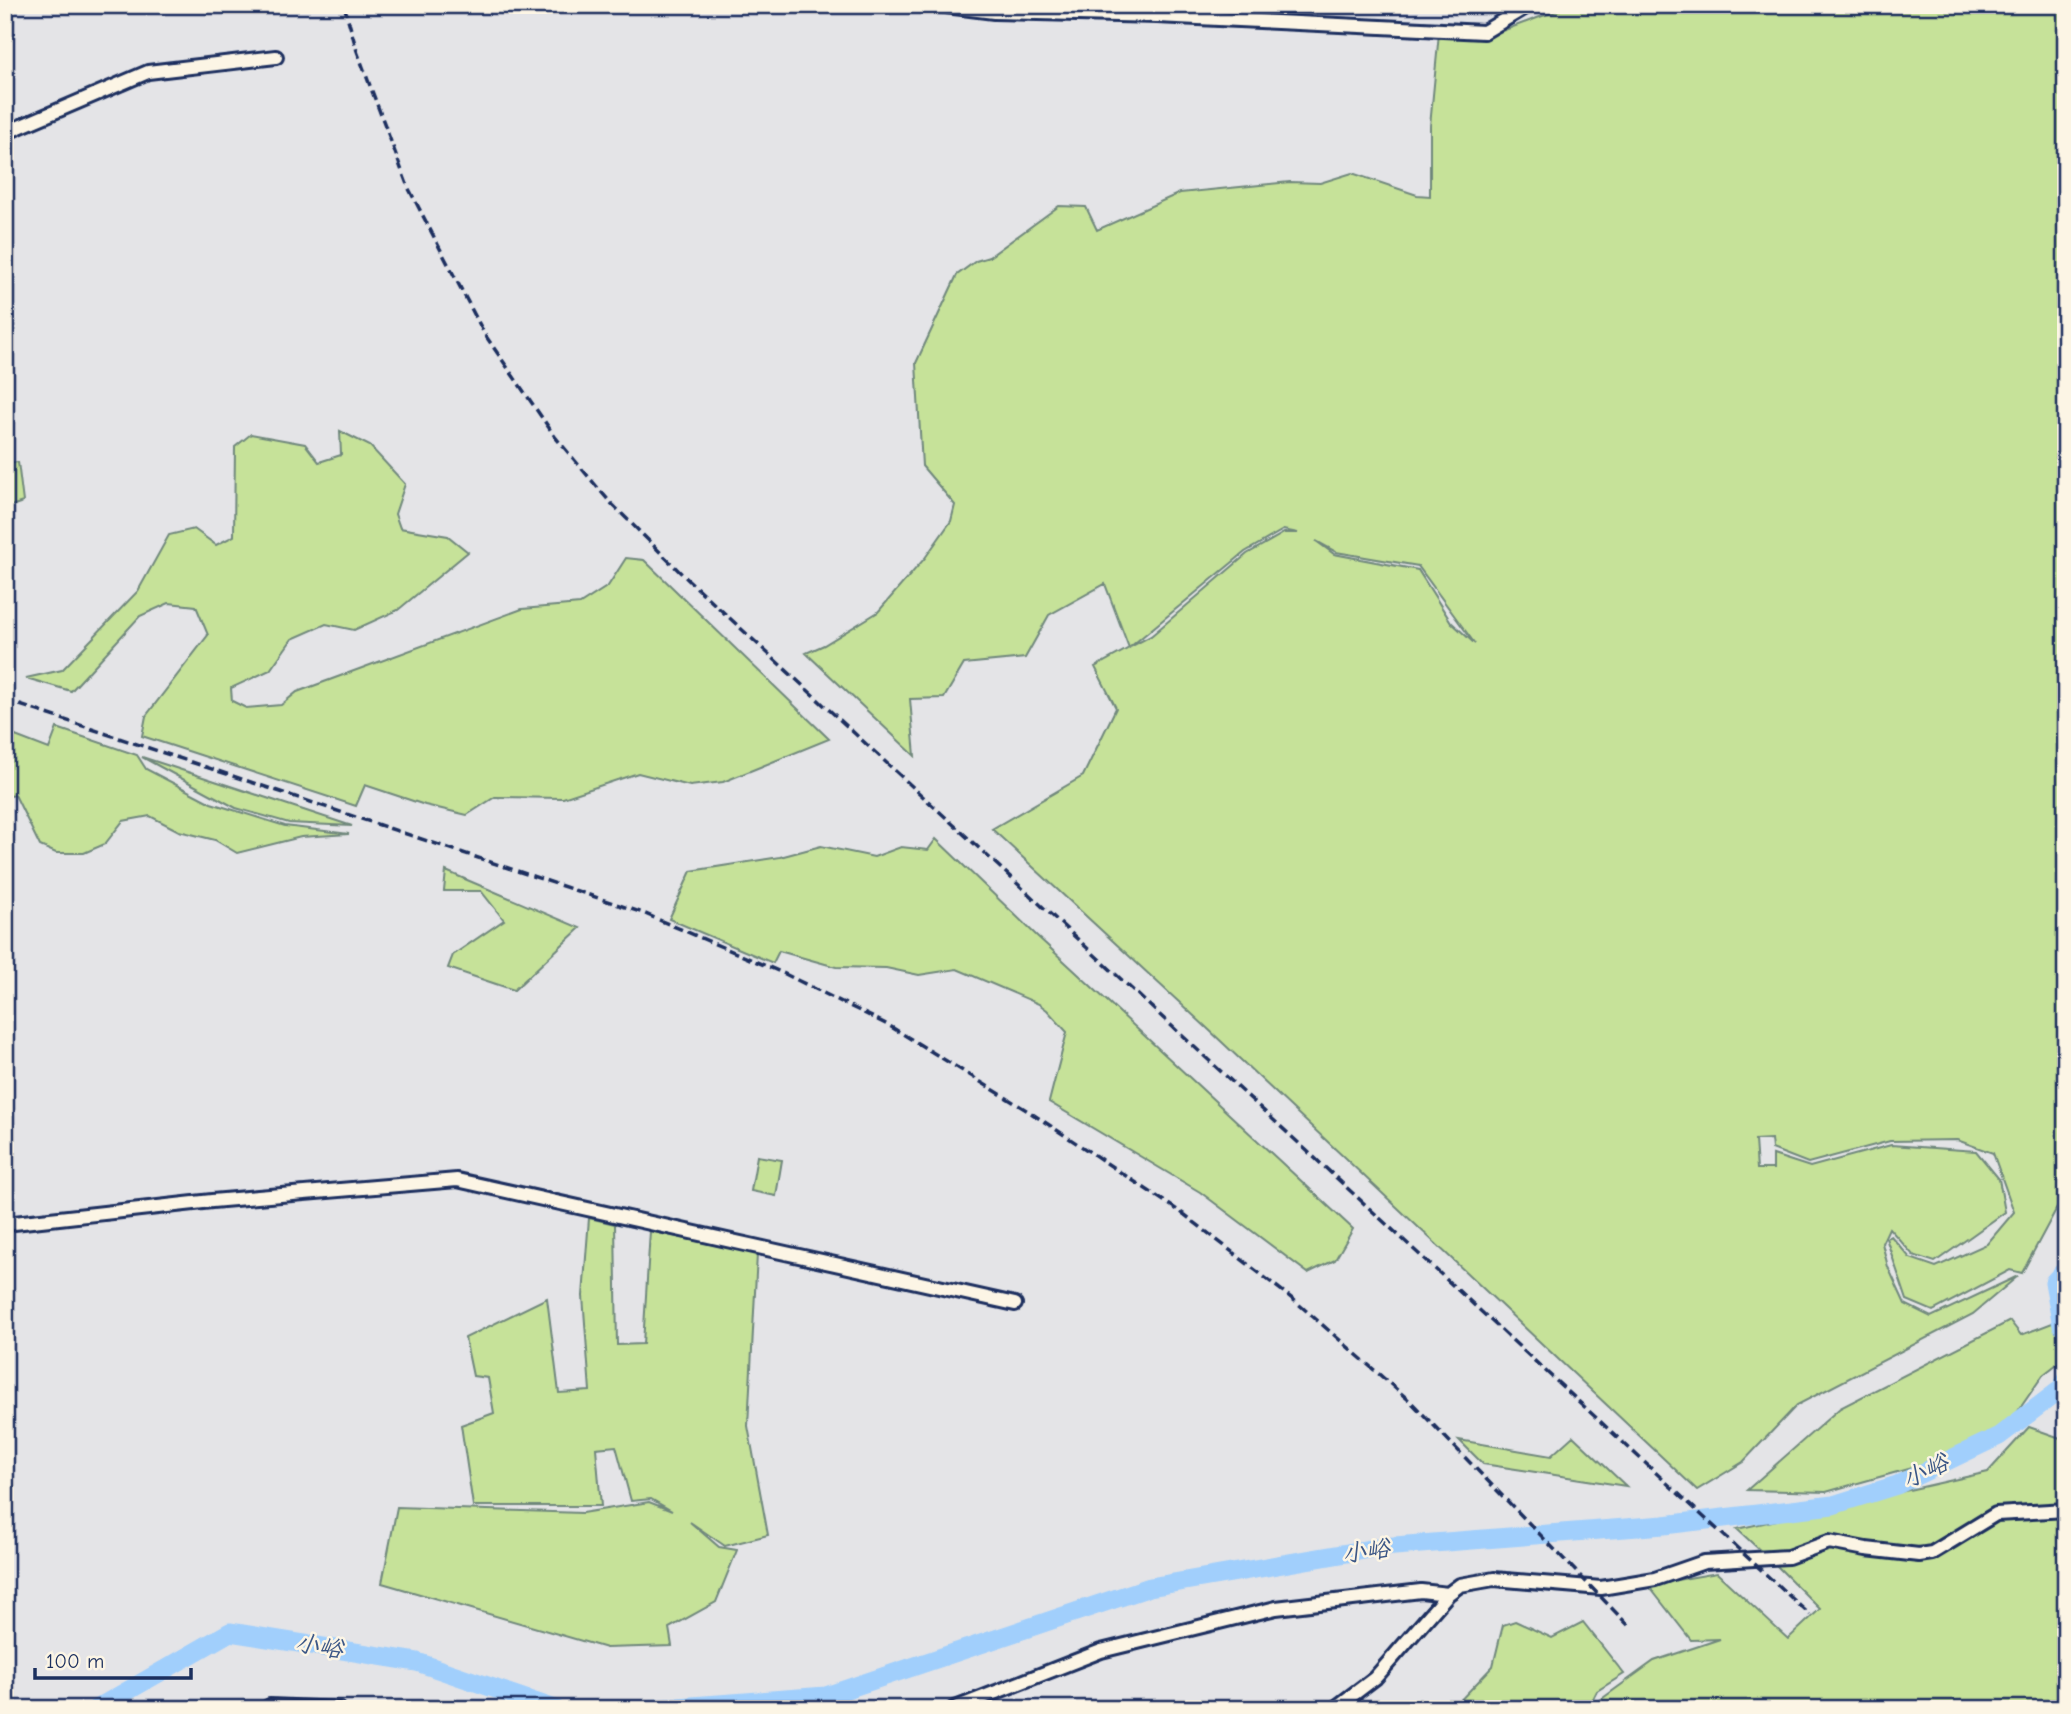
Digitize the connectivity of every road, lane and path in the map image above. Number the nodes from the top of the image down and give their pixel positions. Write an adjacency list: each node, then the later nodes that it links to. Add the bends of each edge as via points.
1 (938, 5): 2 (street, via 993,12 1485,32)
2 (1529, 5)
3 (276, 57): 4 (street, via 148,72)
4 (5, 133)
5 (5, 1224): 6 (street, via 457,1180)
6 (1014, 1304)
7 (2066, 1510): 8 (street, via 1996,1514 1932,1553 1919,1555 1829,1542 1788,1557 1704,1562 1655,1579 1601,1588 1494,1579 1460,1585)
8 (1448, 1594): 11 (street, via 1422,1591 1276,1608 1101,1651); 12 (street, via 1375,1678)
9 (265, 1709): 10 (street)
10 (339, 1709)
11 (953, 1709)
12 (1334, 1709)

